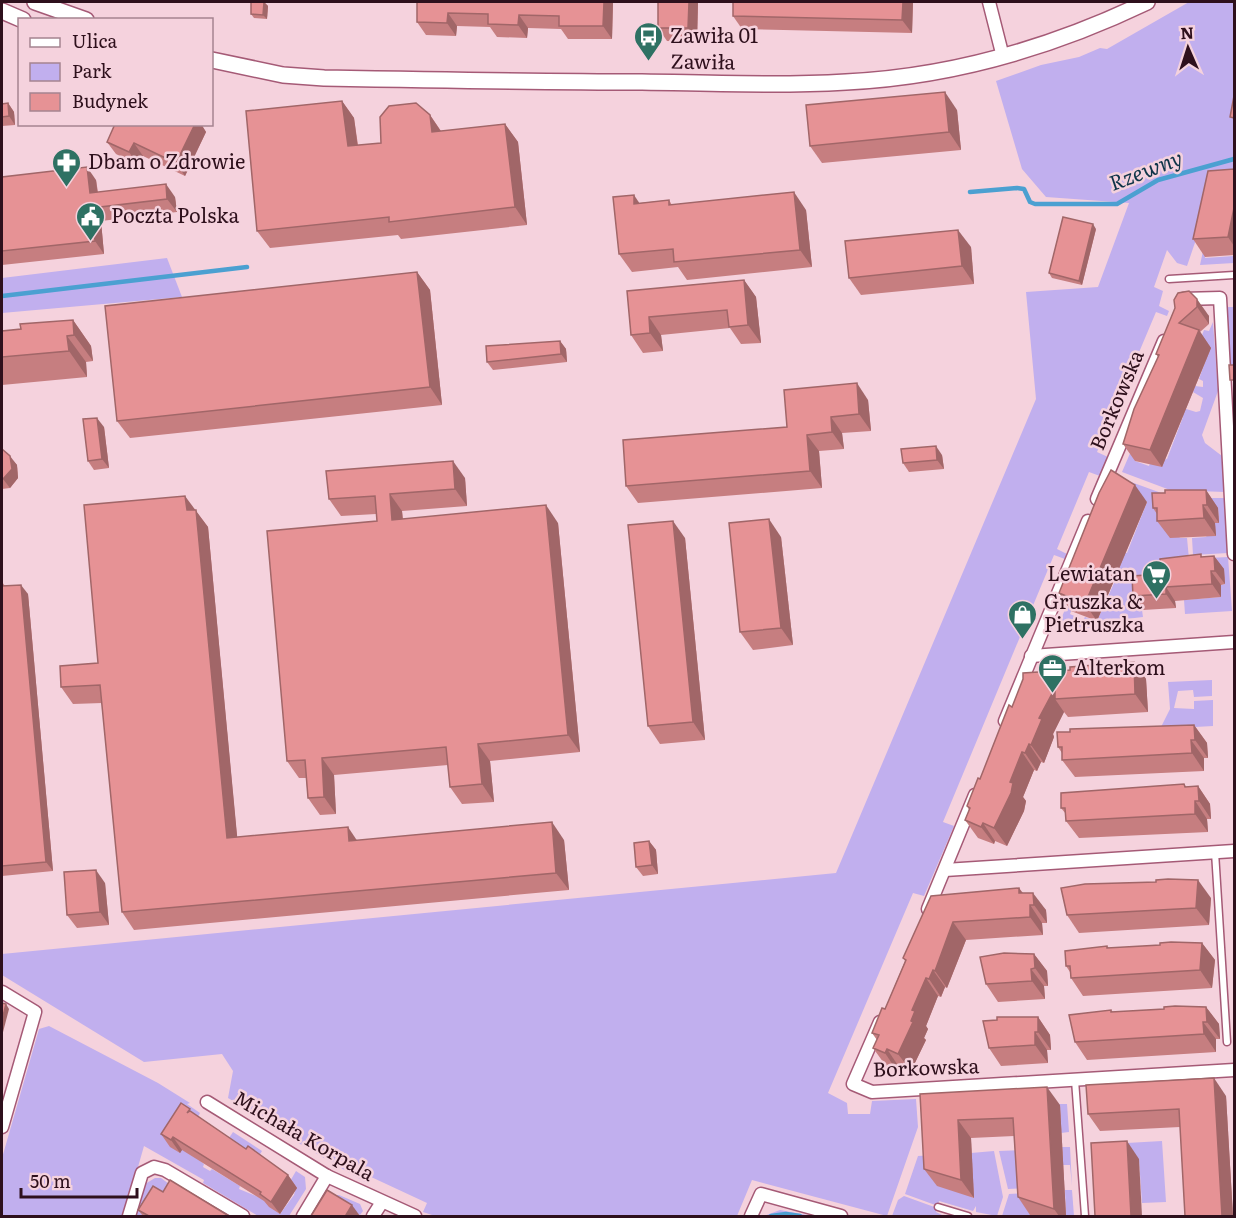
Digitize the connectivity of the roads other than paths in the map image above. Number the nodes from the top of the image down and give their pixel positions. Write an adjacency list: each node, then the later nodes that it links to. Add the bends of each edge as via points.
1 (34, 2): 6 (street)
2 (989, 2): 7 (street)
3 (1147, 2): 7 (street, Zawiła)
4 (2, 11): 5 (street)
5 (18, 18)
6 (80, 18)
7 (1003, 57): 8 (street, Zawiła, via 911,76 787,84 324,78 283,75)
8 (213, 60)
9 (1234, 275): 10 (lane)
10 (1169, 279)
11 (1177, 309): 13 (street, via 1181,299 1220,298)
12 (1168, 330): 15 (street, Borkowska)
13 (1234, 554)
14 (1234, 642): 15 (street)
15 (1031, 656): 16 (street, Borkowska)
16 (1001, 731)
17 (979, 784): 20 (street)
18 (1234, 851): 19 (street)
19 (1215, 852): 20 (street); 24 (lane)
20 (945, 870): 21 (street)
21 (923, 921)
22 (2, 992): 28 (street, via 35,1012)
23 (887, 1005): 26 (street, Borkowska, via 853,1084 872,1092)
24 (1227, 1042)
25 (1234, 1070): 26 (street, Borkowska)
26 (1075, 1080): 40 (lane)
27 (207, 1102): 29 (street, Michała Korpala)
28 (2, 1127)
29 (327, 1176): 30 (street, Michała Korpala); 34 (street)
30 (382, 1202): 35 (street); 36 (street, Michała Korpala)
31 (938, 1207): 39 (lane)
32 (129, 1216): 33 (street, via 146,1170 161,1168)
33 (243, 1216)
34 (303, 1216)
35 (373, 1216)
36 (415, 1216)
37 (751, 1216): 38 (street, via 761,1194)
38 (841, 1216)
39 (968, 1216)
40 (1085, 1216)

